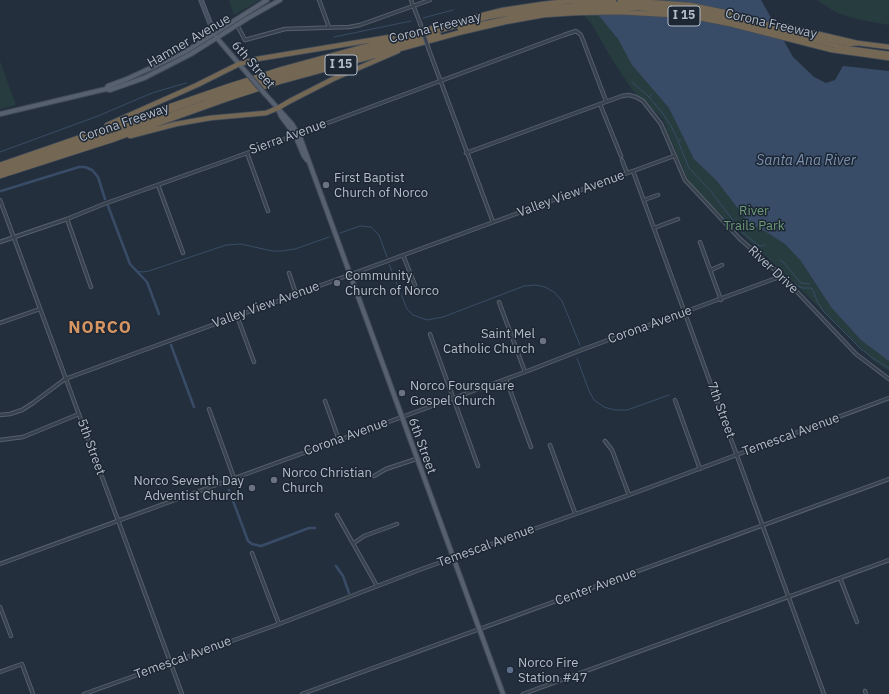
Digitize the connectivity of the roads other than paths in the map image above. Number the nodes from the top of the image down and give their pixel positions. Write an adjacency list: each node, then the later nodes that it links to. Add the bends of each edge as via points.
1 (201, 0): 15 (main road)
2 (267, 0): 15 (main road, Hamner Avenue)
3 (280, 0): 11 (main road, Hamner Avenue)
4 (319, 0): 12 (street)
5 (411, 0): 9 (street)
6 (430, 0): 9 (street)
7 (614, 0): 10 (highway, Corona Freeway / I 15)
8 (620, 0): 13 (highway, Corona Freeway / I 15, via 690,5)
9 (413, 6): 12 (street, via 360,25); 25 (street, bridge)
10 (571, 7): 13 (highway, via 636,4 682,8); 14 (highway, Corona Freeway / I 15, via 503,10); 16 (highway, Corona Freeway / I 15, via 689,16); 18 (highway, Corona Freeway / I 15, via 544,16 505,22); 40 (highway, via 543,8 488,17 266,78); 42 (highway, via 490,21 325,65 244,89)
11 (237, 25): 12 (street, via 245,40 285,30); 17 (main road, Hamner Avenue)
12 (329, 27)
13 (786, 28): 19 (highway, Corona Freeway / I 15)
14 (415, 32): 24 (highway); 33 (highway, Corona Freeway / I 15, via 234,84)
15 (214, 33): 17 (main road, 6th Street); 20 (main road, Hamner Avenue)
16 (792, 37): 21 (highway); 22 (highway, Corona Freeway / I 15, via 832,50)
17 (217, 38): 23 (main road, Hamner Avenue); 24 (main road, 6th Street)
18 (418, 43): 29 (highway, via 333,79); 32 (highway, Corona Freeway / I 15, via 282,81)
19 (889, 47)
20 (185, 52): 23 (main road); 26 (main road, Hamner Avenue)
21 (889, 54)
22 (889, 58)
23 (177, 62): 26 (main road, Hamner Avenue, via 129,84)
24 (239, 64): 29 (main road, 6th Street, bridge); 33 (highway)
25 (440, 80): 27 (street, Sierra Avenue, via 576,31 581,35); 31 (street, Sierra Avenue); 35 (street)
26 (106, 89): 30 (main road, Hamner Avenue)
27 (606, 101): 28 (street); 37 (street, River Drive, via 630,95 643,101 661,124)
28 (600, 104): 35 (street); 36 (street)
29 (278, 108): 31 (main road, 6th Street, via 281,116); 32 (highway, via 266,113 183,123)
30 (0, 114)
31 (296, 134): 34 (street, Sierra Avenue); 62 (main road, 6th Street, via 307,157)
32 (115, 139): 44 (highway, Corona Freeway / I 15)
33 (68, 142): 39 (highway, Corona Freeway / I 15)
34 (247, 153): 45 (street, Sierra Avenue); 49 (street)
35 (466, 153): 52 (street)
36 (621, 156)
37 (674, 156): 41 (street, Valley View Avenue); 63 (street, River Drive, via 686,180 740,239)
38 (622, 160): 43 (street)
39 (0, 164)
40 (0, 168)
41 (633, 171): 43 (street, Valley View Avenue); 48 (street, 7th Street)
42 (0, 172)
43 (627, 173): 52 (street, Valley View Avenue)
44 (0, 176)
45 (158, 185): 50 (street, Sierra Avenue); 57 (street)
46 (658, 195): 48 (street)
47 (0, 200): 54 (street, 5th Street)
48 (644, 200): 53 (street, 7th Street)
49 (268, 211)
50 (67, 219): 54 (street, Sierra Avenue); 65 (street)
51 (678, 219): 53 (street)
52 (493, 222): 58 (street, Valley View Avenue)
53 (654, 228): 70 (street, 7th Street)
54 (13, 237): 55 (street, Sierra Avenue); 69 (street, 5th Street)
55 (0, 242)
56 (700, 242): 60 (street)
57 (182, 253)
58 (403, 255): 62 (street, Valley View Avenue); 64 (street)
59 (722, 265): 60 (street)
60 (711, 270): 67 (street)
61 (288, 273): 66 (street)
62 (349, 276): 66 (street, Valley View Avenue); 86 (main road, 6th Street)
63 (782, 276): 67 (street, Corona Avenue); 78 (street, River Drive, via 856,354)
64 (415, 286)
65 (91, 287)
66 (296, 294): 71 (street, Valley View Avenue)
67 (721, 300): 70 (street, Corona Avenue)
68 (499, 302): 75 (street)
69 (40, 309): 72 (street); 76 (street, 5th Street)
70 (684, 312): 75 (street, Corona Avenue); 92 (street, 7th Street)
71 (236, 316): 74 (street); 76 (street, Valley View Avenue)
72 (0, 323)
73 (430, 334): 79 (street)
74 (254, 362)
75 (525, 372): 77 (street, Corona Avenue)
76 (66, 379): 84 (street, 5th Street); 85 (street, Valley View Avenue, via 22,410)
77 (506, 379): 79 (street, Corona Avenue); 91 (street)
78 (889, 379)
79 (452, 398): 86 (street, Corona Avenue); 94 (street)
80 (889, 398): 92 (street, Temescal Avenue)
81 (675, 400): 95 (street)
82 (325, 401): 88 (street)
83 (209, 409): 97 (street)
84 (79, 414): 87 (street, via 23,437); 102 (street, 5th Street)
85 (0, 415)
86 (401, 417): 88 (street, Corona Avenue); 93 (main road, 6th Street)
87 (0, 440)
88 (339, 440): 97 (street, Corona Avenue)
89 (605, 441): 99 (street, via 612,450)
90 (550, 445): 100 (street)
91 (531, 447)
92 (737, 455): 95 (street, Temescal Avenue); 104 (street, 7th Street)
93 (416, 459): 96 (street); 107 (main road, 6th Street)
94 (478, 466)
95 (700, 469): 99 (street, Temescal Avenue)
96 (374, 476)
97 (234, 478): 102 (street, Corona Avenue)
98 (889, 479): 104 (street, Center Avenue)
99 (629, 495): 100 (street, Temescal Avenue)
100 (575, 513): 107 (street, Temescal Avenue)
101 (337, 515): 105 (street)
102 (118, 521): 109 (street, Corona Avenue); 118 (street, 5th Street)
103 (397, 524): 105 (street, via 364,536)
104 (763, 525): 112 (street, 7th Street); 116 (street, Center Avenue)
105 (354, 543): 111 (street)
106 (252, 553): 115 (street)
107 (454, 558): 111 (street, Temescal Avenue); 116 (main road, 6th Street)
108 (889, 560): 110 (street)
109 (0, 564)
110 (840, 578): 112 (street); 114 (street)
111 (377, 586): 115 (street, Temescal Avenue)
112 (788, 596): 125 (street); 126 (street, 7th Street)
113 (0, 607): 117 (street)
114 (857, 622)
115 (278, 624): 118 (street, Temescal Avenue)
116 (479, 630): 123 (street, Center Avenue); 124 (main road, 6th Street)
117 (11, 636)
118 (170, 663): 121 (street, Temescal Avenue); 122 (street, 5th Street)
119 (0, 672): 120 (street, via 22,664)
120 (33, 694)
121 (84, 694)
122 (182, 694)
123 (302, 694)
124 (503, 694)
125 (522, 694)
126 (824, 694)

